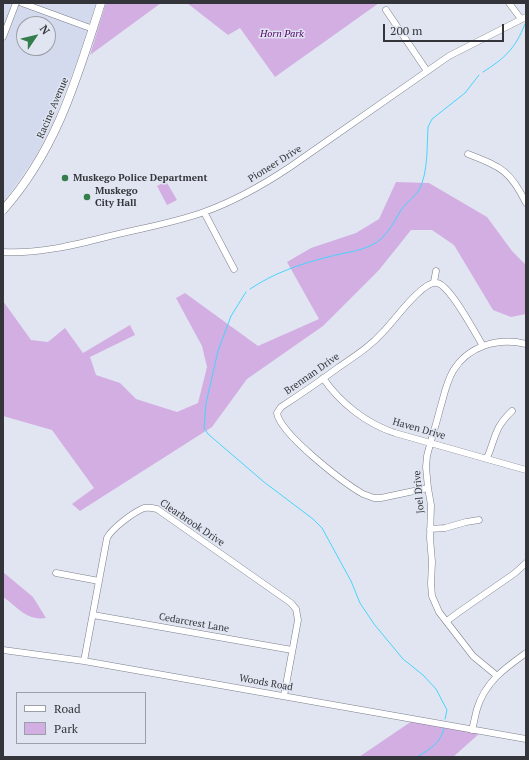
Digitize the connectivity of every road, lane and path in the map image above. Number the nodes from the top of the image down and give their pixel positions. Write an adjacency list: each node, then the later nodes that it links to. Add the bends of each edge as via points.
1 (16, 3): 8 (street)
2 (22, 3): 7 (street)
3 (101, 3): 7 (main road, Racine Avenue)
4 (509, 3): 6 (street)
5 (386, 10): 9 (street)
6 (523, 18): 9 (street, Pioneer Drive, via 464,48)
7 (93, 29): 12 (main road, Racine Avenue, via 73,89 55,131 34,169)
8 (3, 37)
9 (428, 71): 13 (street, Pioneer Drive, via 274,178 238,198)
10 (468, 154): 11 (street, via 508,174)
11 (526, 204)
12 (3, 210)
13 (204, 212): 14 (street, Pioneer Drive, via 60,247 31,252); 15 (street)
14 (3, 252)
15 (234, 268)
16 (436, 272): 17 (street)
17 (434, 282): 19 (street, via 442,284 453,297); 20 (street, Brennan Drive, via 410,300 371,344)
18 (526, 344): 19 (street, Joel Drive, via 509,341)
19 (483, 346): 22 (street, Joel Drive, via 464,358 451,375)
20 (323, 378): 22 (street, Haven Drive, via 338,397 372,423 390,432); 25 (street, Brennan Drive, via 274,412 299,444 363,494 374,498)
21 (512, 411): 23 (street, via 498,427)
22 (430, 443): 23 (street, Haven Drive); 25 (street, Joel Drive, via 426,467)
23 (487, 458): 24 (street, Haven Drive)
24 (526, 470)
25 (428, 488): 27 (street, Joel Drive, via 431,505)
26 (479, 520): 27 (street)
27 (430, 529): 32 (street, Joel Drive, via 432,596 436,607)
28 (526, 563): 32 (street)
29 (56, 573): 30 (street)
30 (99, 581): 31 (street, Clearbrook Drive); 34 (street, Clearbrook Drive, via 105,543 109,534 142,510 148,507 157,509 293,606 298,620)
31 (93, 616): 34 (street, Cedarcrest Lane); 36 (street, Clearbrook Drive)
32 (447, 622): 37 (street, Joel Drive, via 473,656)
33 (3, 650): 36 (street, Woods Road)
34 (292, 650): 38 (street, Clearbrook Drive)
35 (526, 653): 37 (street)
36 (84, 661): 38 (street, Woods Road)
37 (496, 676): 39 (street, via 485,690)
38 (284, 696): 39 (street, Woods Road)
39 (472, 730): 40 (street, Woods Road)
40 (526, 740)

